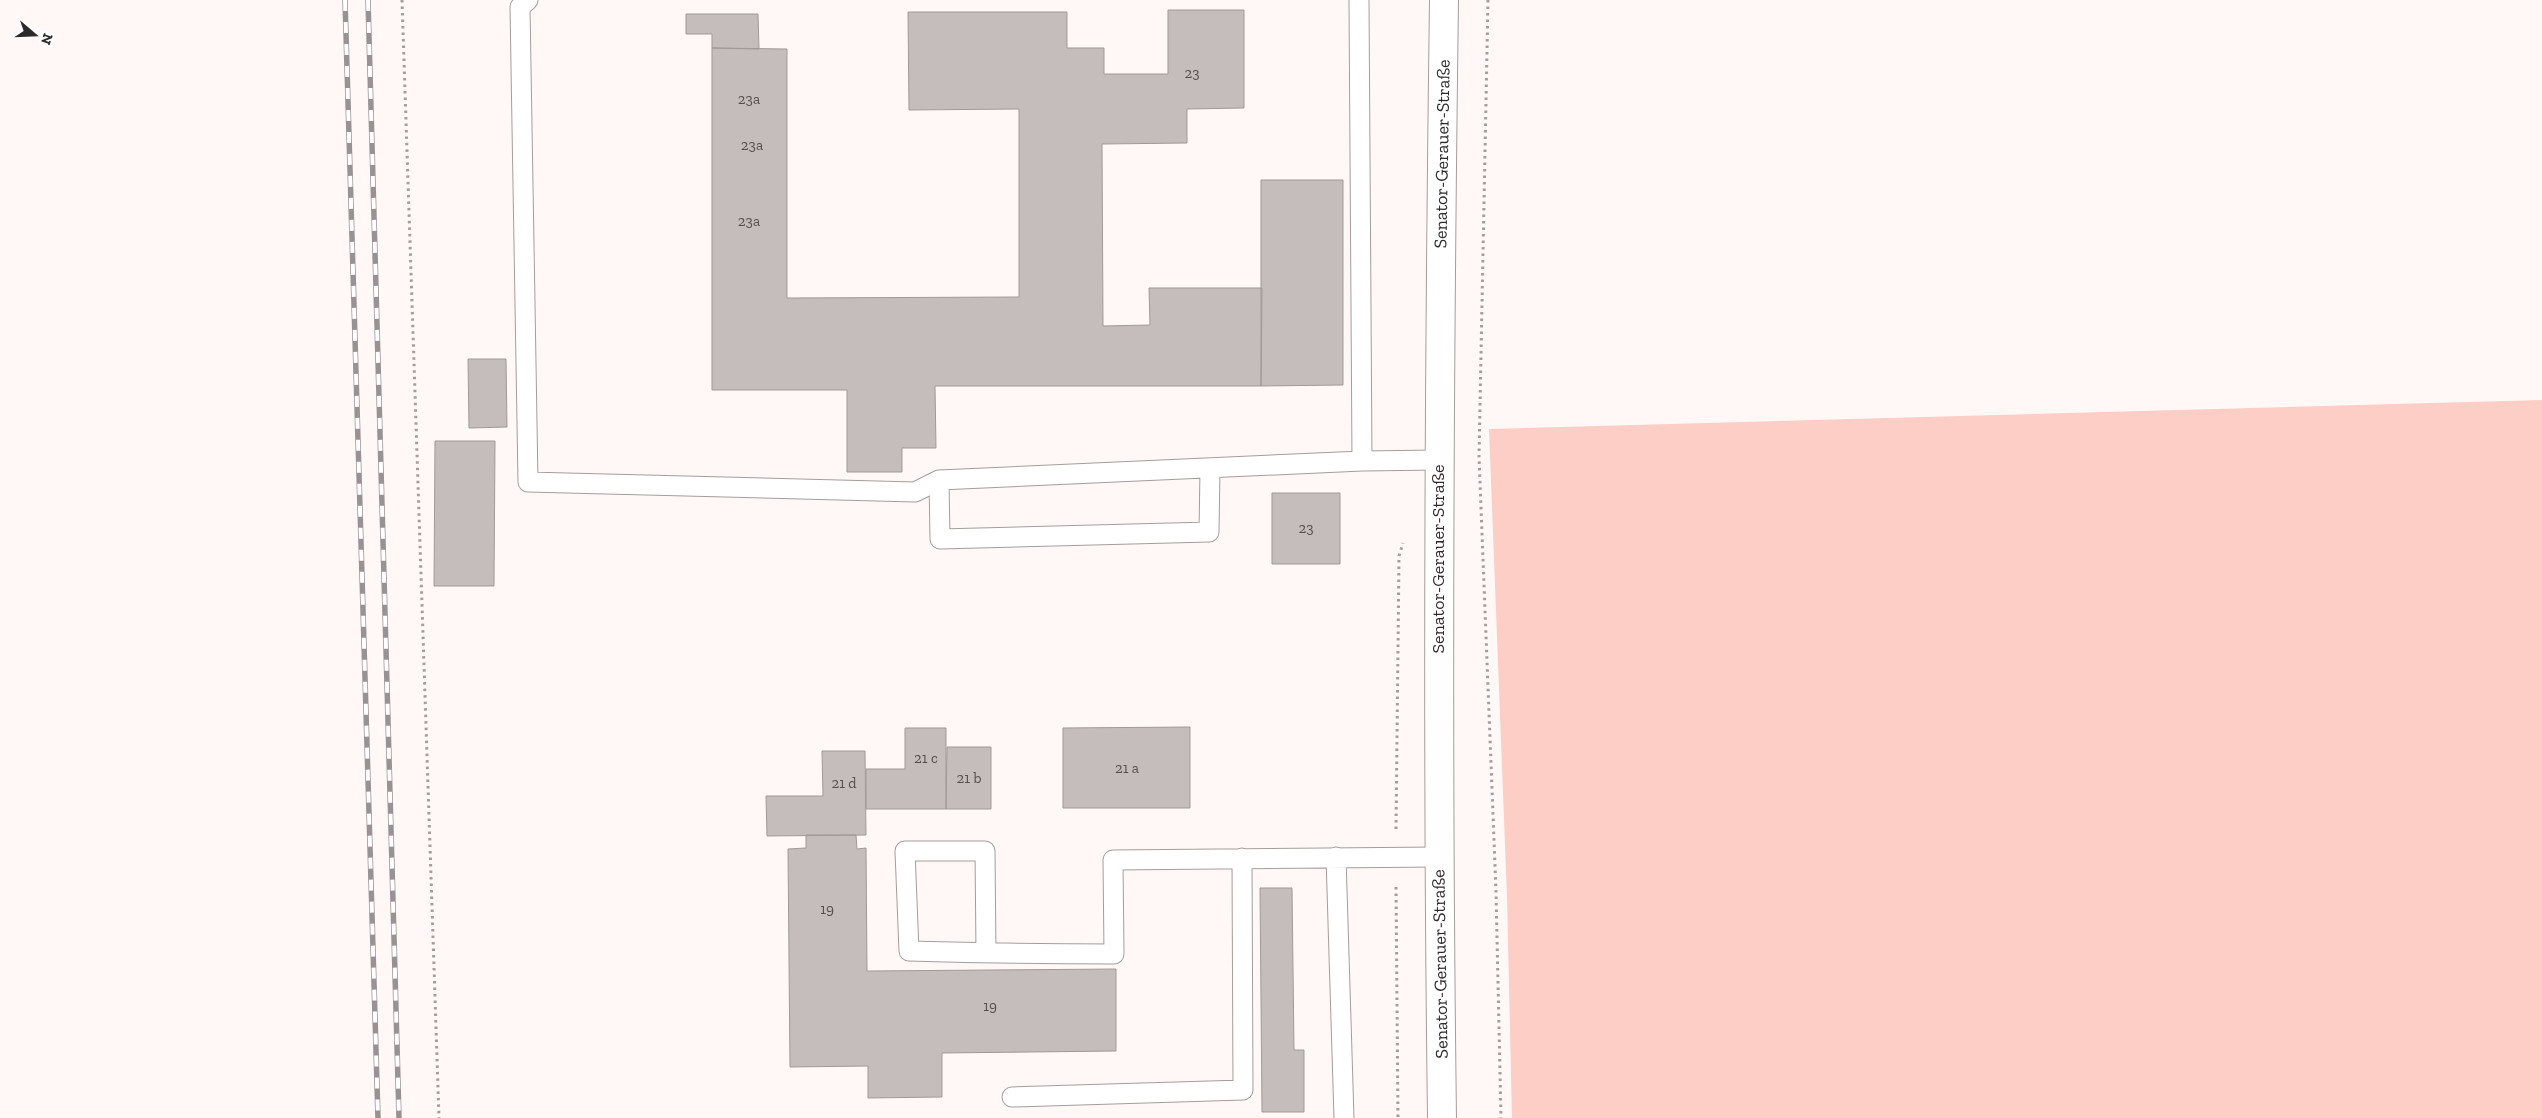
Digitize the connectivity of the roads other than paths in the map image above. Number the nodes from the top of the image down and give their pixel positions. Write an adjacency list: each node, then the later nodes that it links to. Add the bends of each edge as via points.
1 (528, 0): 7 (lane, via 520,7 528,482 915,492)
2 (1359, 0): 5 (lane)
3 (1444, 0): 4 (street, Senator-Gerauer-Straße)
4 (1438, 460): 5 (lane); 9 (street, Senator-Gerauer-Straße)
5 (1362, 461): 6 (lane)
6 (1210, 470): 7 (lane); 7 (lane, via 1210,532 940,539)
7 (939, 480)
8 (1336, 857): 9 (lane); 10 (lane); 13 (lane)
9 (1438, 857): 14 (street, Senator-Gerauer-Straße)
10 (1242, 858): 11 (lane, via 1113,860 1114,954); 12 (lane, via 1242,1090)
11 (986, 953): 11 (lane, via 909,951 906,851 985,852)
12 (1012, 1097)
13 (1344, 1118)
14 (1442, 1118)

